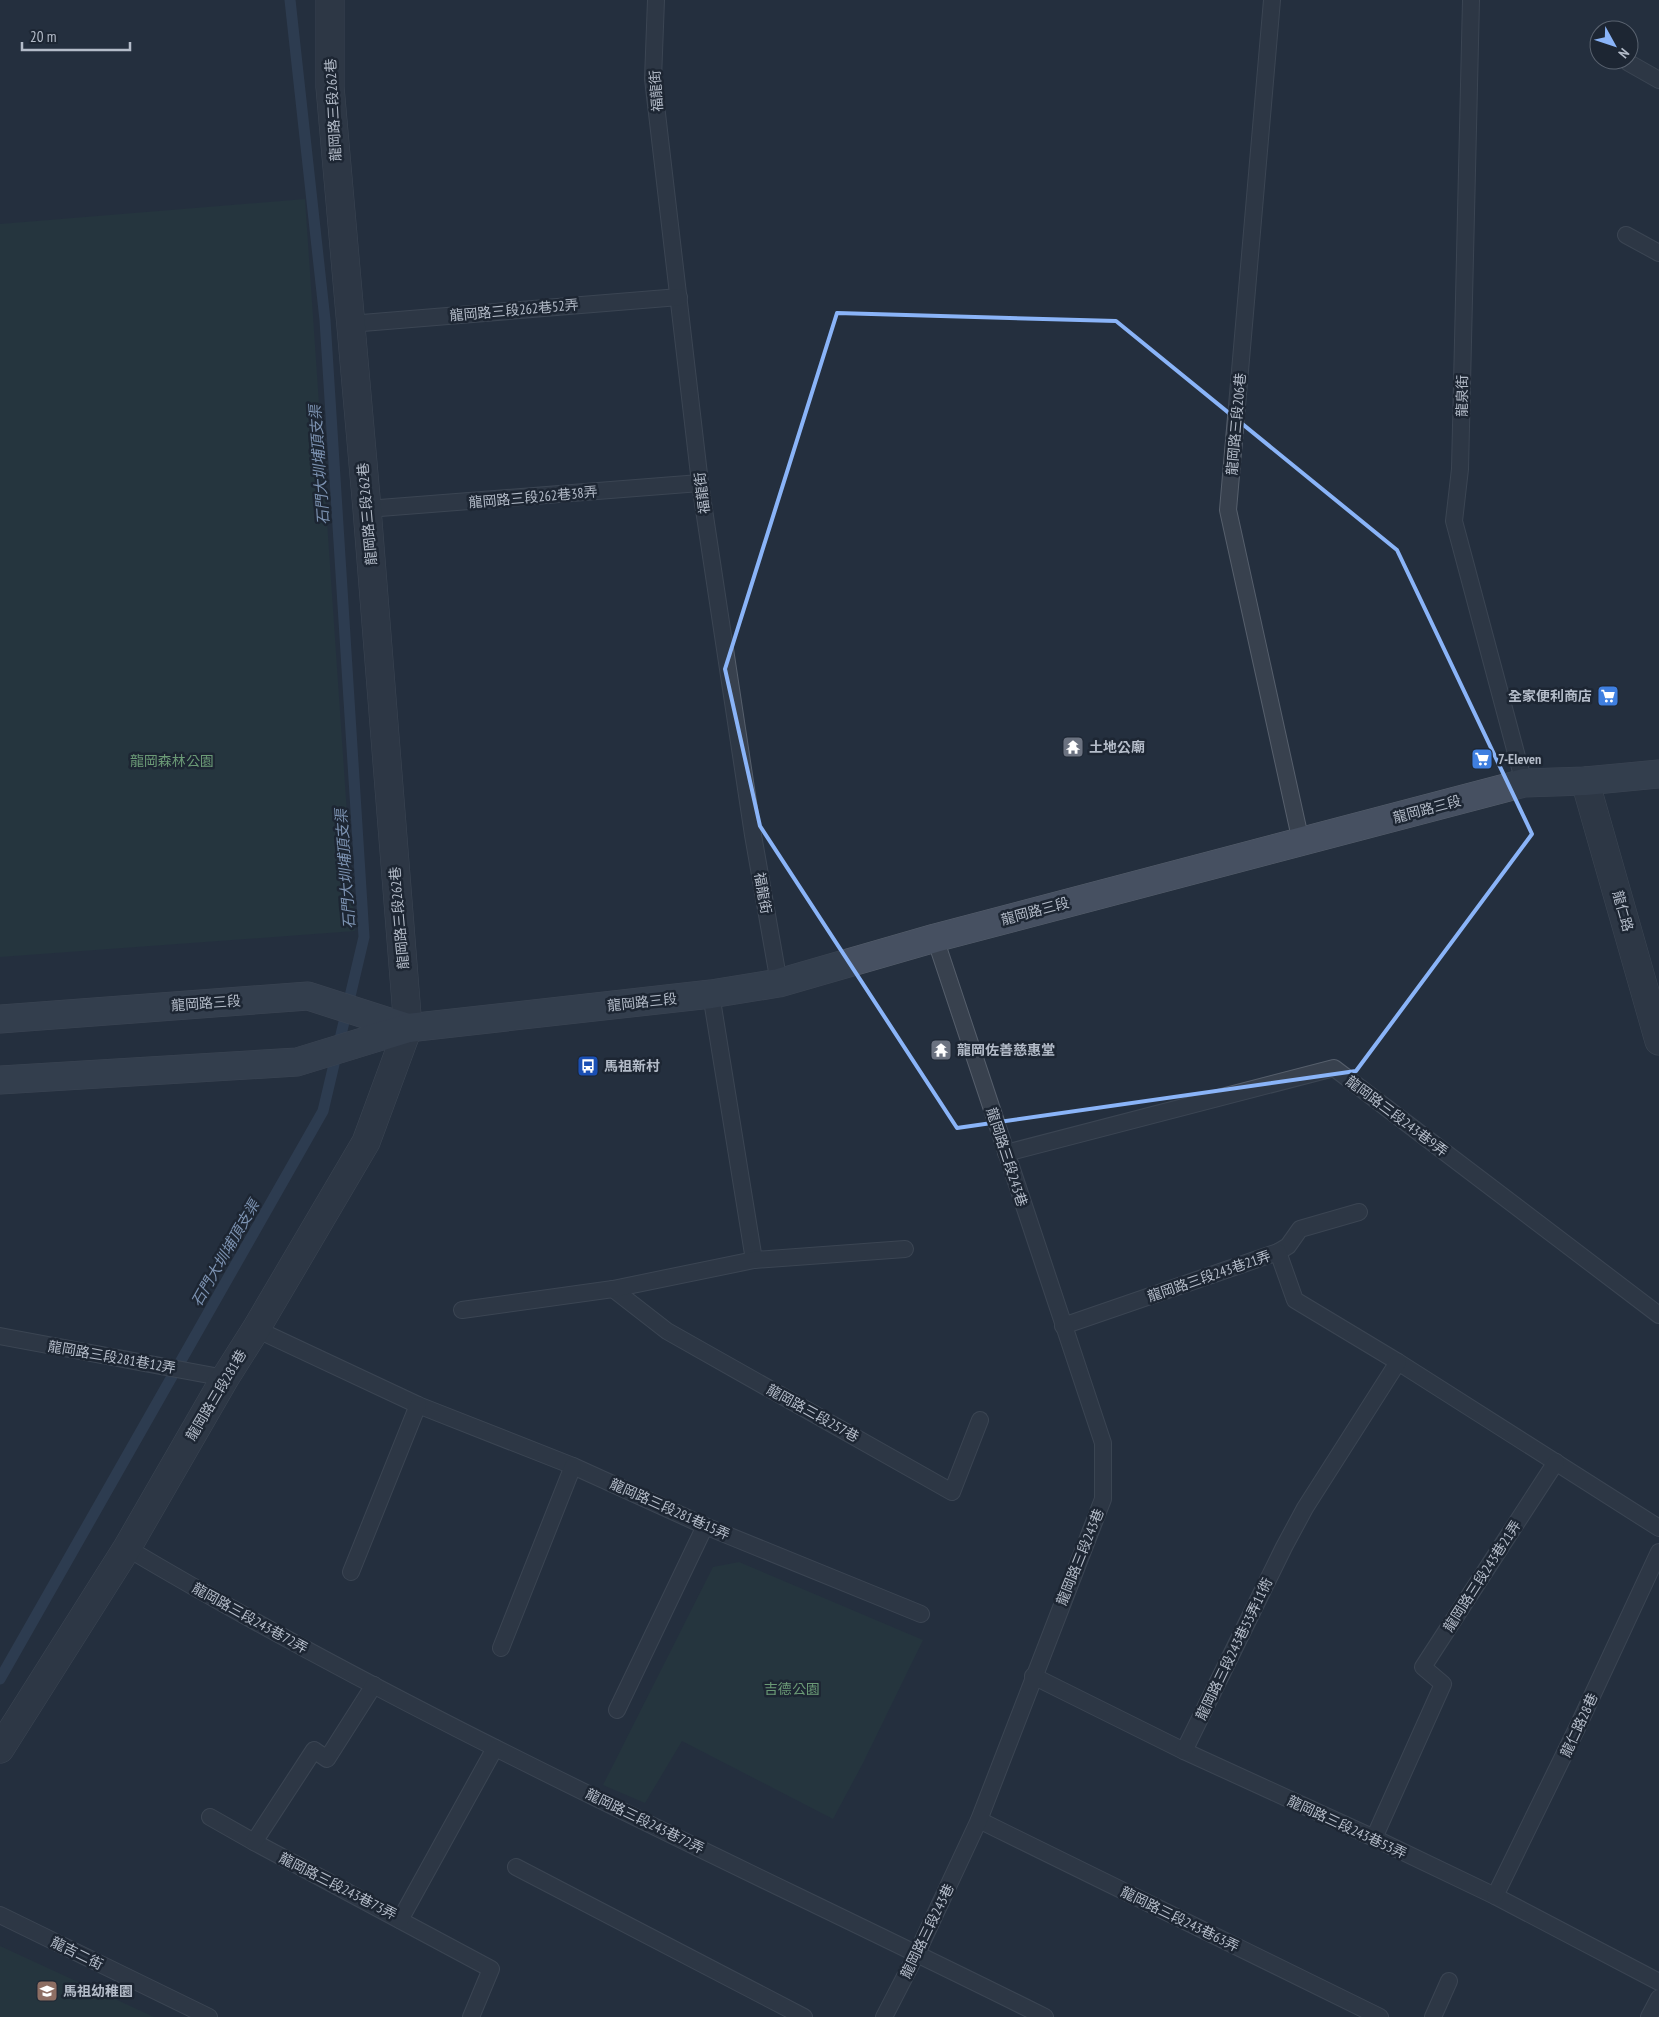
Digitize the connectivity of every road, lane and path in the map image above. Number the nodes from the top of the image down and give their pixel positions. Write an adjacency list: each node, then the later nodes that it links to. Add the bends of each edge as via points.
1 (330, 0): 10 (street, 龍岡路三段262巷, via 330,87)
2 (656, 0): 9 (lane, 福龍街, via 653,79)
3 (1272, 0): 16 (lane, 龍岡路三段206巷, via 1228,510)
4 (1471, 0): 15 (lane, 龍泉街, via 1460,469 1454,521)
5 (1639, 69): 6 (lane)
6 (1659, 80)
7 (1626, 235): 8 (lane)
8 (1659, 253)
9 (679, 297): 10 (lane, 龍岡路三段262巷52弄); 11 (lane, 福龍街)
10 (350, 324): 12 (street, 龍岡路三段262巷)
11 (700, 483): 12 (lane, 龍岡路三段262巷38弄); 18 (lane, 福龍街, via 753,835)
12 (367, 509): 22 (street, 龍岡路三段262巷)
13 (1659, 774): 14 (main road, 龍岡路三段)
14 (1585, 781): 15 (main road, 龍岡路三段); 19 (street, 龍仁路)
15 (1524, 783): 16 (main road, 龍岡路三段)
16 (1302, 842): 17 (main road, 龍岡路三段)
17 (935, 938): 18 (main road, 龍岡路三段); 25 (lane, 龍岡路三段243巷)
18 (779, 983): 20 (main road, 龍岡路三段)
19 (1653, 992): 23 (street, 龍仁路)
20 (711, 994): 22 (main road, 龍岡路三段); 29 (lane)
21 (0, 1019): 22 (main road, 龍岡路三段, via 308,996)
22 (408, 1028): 24 (main road, 龍岡路三段, via 297,1062); 34 (street, 龍岡路三段281巷, via 366,1142)
23 (1659, 1042)
24 (0, 1080)
25 (1006, 1153): 32 (lane, 龍岡路三段243巷9弄, via 1334,1068); 33 (lane, 龍岡路三段243巷)
26 (1359, 1212): 28 (lane, via 1300,1229 1288,1246)
27 (905, 1248): 29 (lane)
28 (1278, 1252): 33 (lane, 龍岡路三段243巷21弄); 36 (lane, 龍岡路三段243巷21弄, via 1295,1300)
29 (754, 1260): 30 (lane)
30 (613, 1289): 31 (lane); 39 (lane, 龍岡路三段257巷, via 667,1331 952,1492)
31 (462, 1310)
32 (1659, 1314)
33 (1063, 1326): 49 (lane, 龍岡路三段243巷, via 1103,1443 1104,1498)
34 (256, 1329): 37 (street, 龍岡路三段281巷); 38 (lane, 龍岡路三段281巷15弄)
35 (0, 1336): 37 (lane, 龍岡路三段281巷12弄)
36 (1398, 1362): 40 (lane, 龍岡路三段243巷21弄); 54 (lane, 龍岡路三段243巷53弄11衖, via 1305,1508)
37 (225, 1378): 44 (street, 龍岡路三段281巷)
38 (418, 1405): 41 (lane, 龍岡路三段281巷15弄); 46 (lane)
39 (980, 1420)
40 (1556, 1462): 43 (lane, 龍岡路三段243巷21弄); 57 (lane, 龍岡路三段243巷21弄, via 1423,1667 1443,1684)
41 (573, 1466): 42 (lane, 龍岡路三段281巷15弄); 48 (lane)
42 (705, 1526): 47 (lane, 龍岡路三段281巷15弄); 51 (lane)
43 (1659, 1528)
44 (127, 1548): 50 (lane, 龍岡路三段243巷72弄, via 224,1606); 53 (street, 龍岡路三段281巷)
45 (1659, 1552): 60 (lane, 龍仁路28巷)
46 (351, 1572)
47 (921, 1614)
48 (501, 1648)
49 (1033, 1676): 54 (lane, 龍岡路三段243巷53弄); 56 (lane, 龍岡路三段243巷)
50 (374, 1685): 52 (lane, 龍岡路三段243巷72弄); 58 (lane, via 327,1759 314,1750)
51 (617, 1710)
52 (495, 1748): 62 (lane, 龍岡路三段243巷73弄); 63 (lane, 龍岡路三段243巷72弄)
53 (0, 1750)
54 (1184, 1751): 57 (lane, 龍岡路三段243巷53弄)
55 (210, 1817): 58 (lane, 龍岡路三段243巷73弄)
56 (979, 1820): 63 (lane, 龍岡路三段243巷); 72 (lane, 龍岡路三段243巷63弄)
57 (1374, 1838): 60 (lane, 龍岡路三段243巷53弄)
58 (254, 1842): 62 (lane, 龍岡路三段243巷73弄)
59 (516, 1867): 69 (lane)
60 (1495, 1896): 65 (lane, 龍岡路三段243巷53弄)
61 (0, 1915): 67 (lane, 龍吉二街)
62 (400, 1920): 68 (lane, via 491,1969)
63 (917, 1953): 70 (lane, 龍岡路三段243巷); 71 (lane, 龍岡路三段243巷72弄)
64 (1449, 1981): 73 (lane)
65 (1659, 1982)
66 (1659, 1998): 74 (lane)
67 (208, 2017)
68 (470, 2017)
69 (804, 2017)
70 (884, 2017)
71 (1045, 2017)
72 (1380, 2017)
73 (1434, 2017)
74 (1649, 2017)

